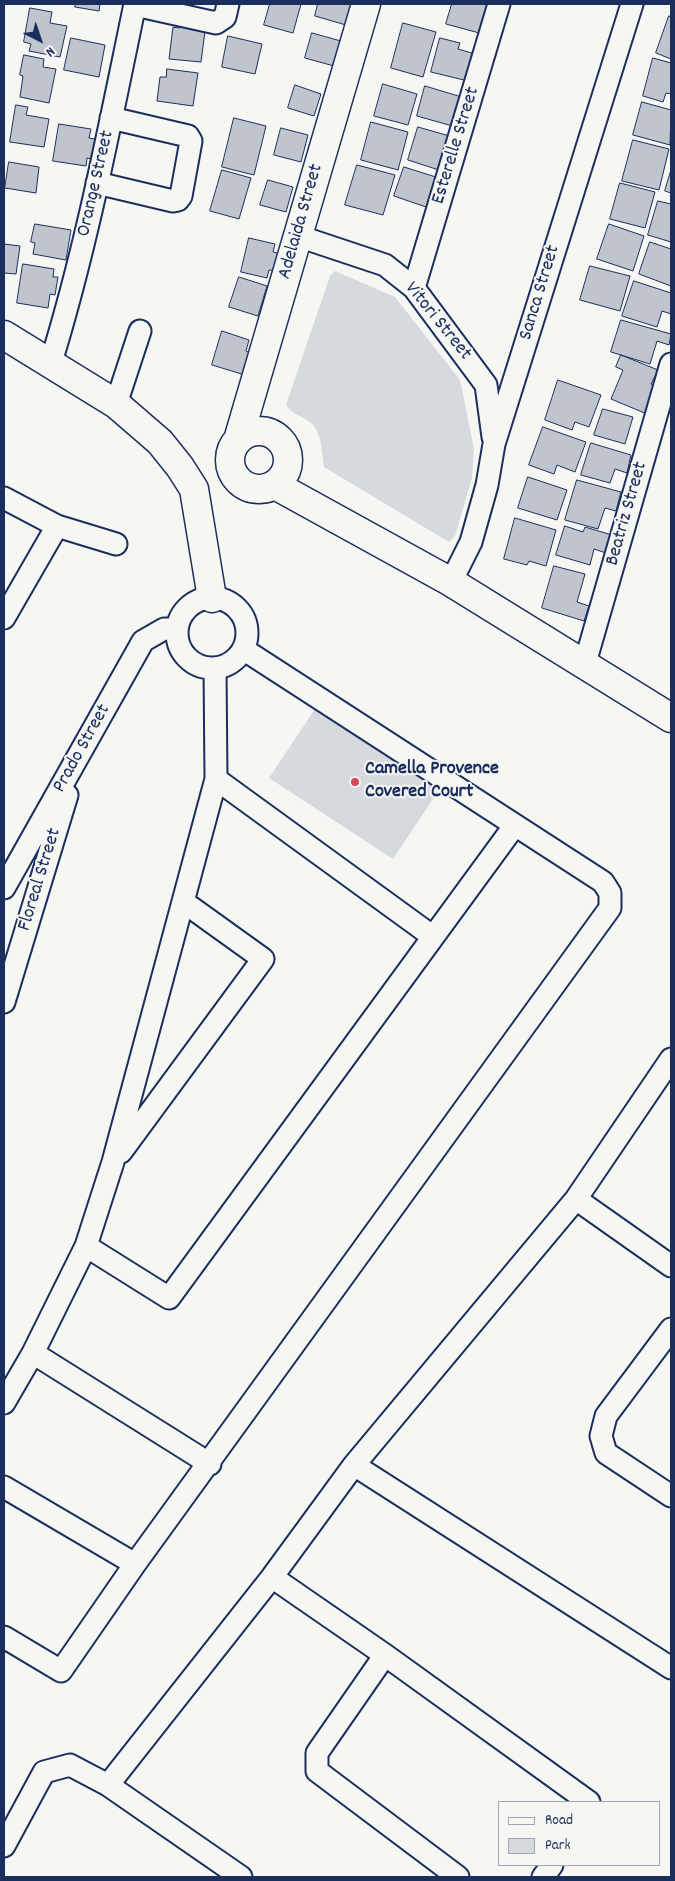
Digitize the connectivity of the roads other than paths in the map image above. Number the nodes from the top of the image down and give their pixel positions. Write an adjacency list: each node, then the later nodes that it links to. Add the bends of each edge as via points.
1 (135, 4): 2 (street, via 216,23 225,17); 6 (street, Orange Street)
2 (228, 4)
3 (366, 4): 8 (street, Adelaida Street)
4 (499, 4): 9 (street, Esterelle Street)
5 (632, 4): 16 (street, Sanca Street)
6 (111, 118): 7 (street, Orange Street); 7 (street, via 188,136 191,141 182,196 173,201)
7 (98, 183): 12 (street, Orange Street)
8 (298, 236): 9 (street, Vitori Street, via 385,265); 15 (street, Adelaida Street)
9 (414, 288): 16 (street, Vitori Street, via 486,385)
10 (140, 331): 14 (street)
11 (4, 335): 12 (street)
12 (51, 362): 14 (street)
13 (671, 364): 28 (street, Beatriz Street)
14 (116, 404): 19 (street, via 160,442)
15 (238, 440): 17 (street, via 230,454); 18 (street, via 255,431 274,435 282,441 289,460 282,478)
16 (494, 444): 23 (street, Sanca Street, via 487,485 471,542)
17 (231, 470): 18 (street, via 246,487 260,490); 19 (street)
18 (275, 485): 23 (street)
19 (194, 490): 24 (street)
20 (4, 498): 21 (street)
21 (57, 526): 22 (street); 25 (street)
22 (116, 544)
23 (451, 582): 28 (street)
24 (212, 598): 26 (street, via 199,600 188,607 180,617); 27 (street, via 235,606 242,615 247,638)
25 (4, 618)
26 (177, 629): 29 (street, via 182,653 197,664); 31 (street, Prado Street, via 164,629 143,641)
27 (244, 648): 29 (street, via 227,665); 33 (street)
28 (585, 663): 30 (street)
29 (215, 668): 32 (street)
30 (671, 718)
31 (78, 759): 34 (street, Prado Street); 37 (street, Floreal Street)
32 (216, 779): 35 (street); 36 (street)
33 (515, 824): 36 (street); 47 (street, via 603,882 610,893 610,908)
34 (4, 888)
35 (184, 903): 40 (street); 40 (street, via 263,959)
36 (432, 936): 42 (street, via 169,1298)
37 (4, 1002)
38 (671, 1059): 39 (street)
39 (663, 1086): 41 (street)
40 (113, 1162): 42 (street)
41 (576, 1199): 43 (street); 48 (street)
42 (86, 1246): 45 (street)
43 (671, 1266)
44 (671, 1329): 50 (street, via 606,1416 601,1436 606,1454)
45 (33, 1354): 46 (street); 47 (street)
46 (4, 1403)
47 (210, 1464): 51 (street)
48 (354, 1465): 52 (street); 55 (street)
49 (4, 1487): 51 (street)
50 (671, 1496)
51 (135, 1564): 53 (street, via 61,1670)
52 (272, 1577): 54 (street); 56 (street)
53 (4, 1636)
54 (385, 1655): 57 (street); 61 (street, via 317,1752 317,1771)
55 (671, 1668)
56 (108, 1785): 58 (street, via 70,1765 44,1772); 60 (street)
57 (588, 1801)
58 (4, 1846)
59 (551, 1866): 62 (street)
60 (242, 1877)
61 (458, 1877)
62 (543, 1877)

